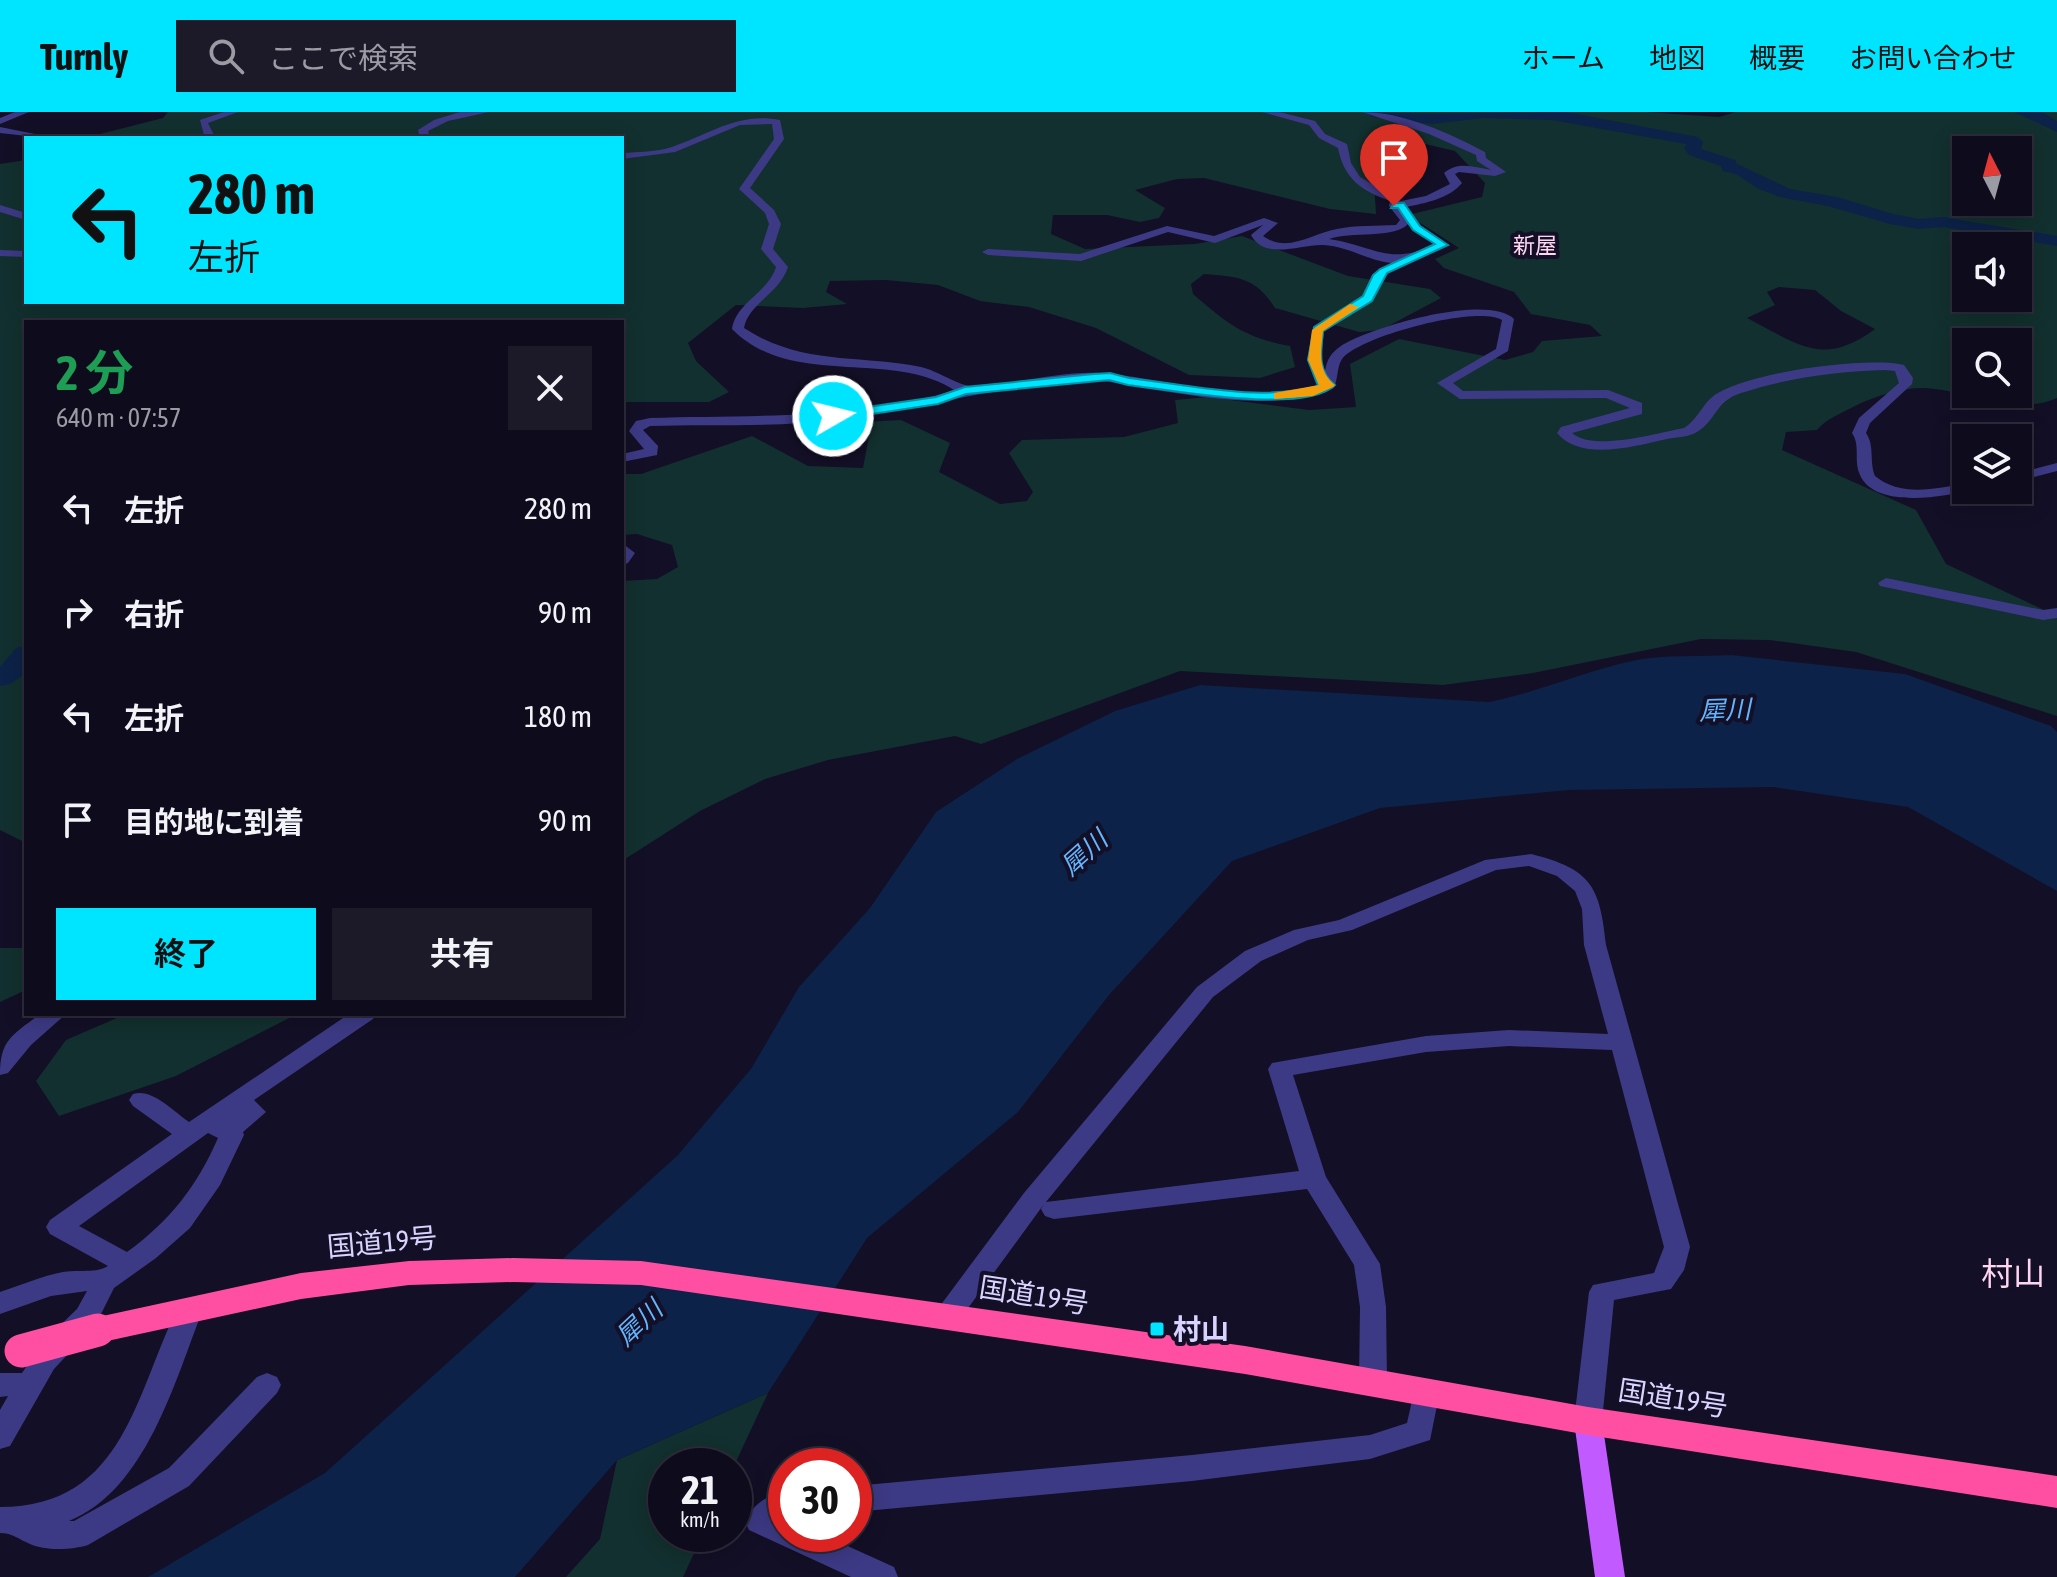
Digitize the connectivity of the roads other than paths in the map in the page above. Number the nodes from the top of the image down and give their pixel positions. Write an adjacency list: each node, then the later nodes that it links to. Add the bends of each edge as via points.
1 (24, 112): 6 (street)
2 (233, 112): 9 (street, via 203,122)
3 (484, 112): 10 (street, via 434,122 423,130)
4 (1267, 112): 12 (street, via 1312,123 1322,136 1343,146 1356,179)
5 (1367, 112): 12 (street, via 1465,146 1501,172 1455,168 1449,173 1454,186)
6 (0, 121)
7 (0, 130): 8 (street)
8 (30, 136)
9 (210, 136)
10 (424, 136)
11 (624, 156): 21 (street, via 678,148 730,120 774,119 779,139 744,189 770,212 775,224 767,249 782,267 781,276 741,314 738,329 815,360 937,373)
12 (1401, 205): 15 (street, via 1394,206 1406,220 1399,228 1337,232); 19 (street, via 1417,228 1443,245)
13 (0, 208): 14 (street)
14 (24, 216)
15 (1312, 242): 16 (street, via 1299,247 1263,243 1257,235 1272,223 1264,221 1215,240 1167,229 1081,258); 19 (street, via 1360,248 1387,260)
16 (988, 252)
17 (0, 253): 18 (street)
18 (24, 254)
19 (1422, 255): 20 (street, via 1378,275 1368,298 1318,330 1314,360)
20 (1329, 385): 21 (street, via 1301,395 1261,396 1110,376); 25 (street, via 1334,359 1347,348 1470,310 1497,310 1508,319 1502,351 1444,383 1460,395 1608,394 1637,406 1627,416 1566,430 1573,444 1595,446 1688,431 1701,425 1716,400 1728,392 1858,365 1892,366 1903,372 1905,384 1864,421 1859,433 1865,442 1864,468 1870,479 1902,495)
21 (965, 391): 22 (street, via 849,415 650,422 636,431 652,452)
22 (624, 458)
23 (2057, 467): 24 (street)
24 (2032, 473)
25 (1952, 490)
26 (1886, 583): 27 (street, via 2043,615)
27 (2057, 613)
28 (52, 1016): 31 (street, via 23,1039)
29 (362, 1016): 33 (street, via 237,1100 254,1112)
30 (1621, 1042): 34 (street, via 1509,1038 1426,1044 1280,1069); 40 (street, via 1584,888 1564,872 1531,860 1492,864 1345,925 1302,935 1253,956 1205,992); 47 (street, via 1677,1247 1662,1282 1602,1292)
31 (0, 1067)
32 (141, 1100): 33 (street)
33 (208, 1129): 36 (street, via 232,1135 216,1174 185,1221); 36 (street, via 59,1227)
34 (1314, 1179): 35 (street); 42 (street, via 1367,1264)
35 (1054, 1209)
36 (129, 1265): 37 (street)
37 (102, 1283): 38 (street, via 66,1283); 43 (street, via 101,1296 45,1359)
38 (0, 1303)
39 (190, 1309): 40 (highway, 国道19号, via 301,1286 409,1273 500,1270 641,1273); 41 (highway, 国道19号, bridge); 51 (street, via 148,1407 110,1475 91,1495 48,1516)
40 (934, 1316): 42 (highway, 国道19号)
41 (10, 1353)
42 (1373, 1382): 46 (highway, 国道19号)
43 (32, 1384): 44 (street); 48 (street)
44 (0, 1385)
45 (267, 1385): 51 (street, via 179,1477 77,1535 38,1534)
46 (1426, 1391): 47 (highway, 国道19号); 50 (street, via 1420,1431 1370,1447)
47 (1588, 1421): 49 (highway, 国道19号); 54 (main road)
48 (0, 1437)
49 (2057, 1492)
50 (872, 1497)
51 (9, 1520)
52 (828, 1552): 53 (street)
53 (883, 1577)
54 (1610, 1577)

